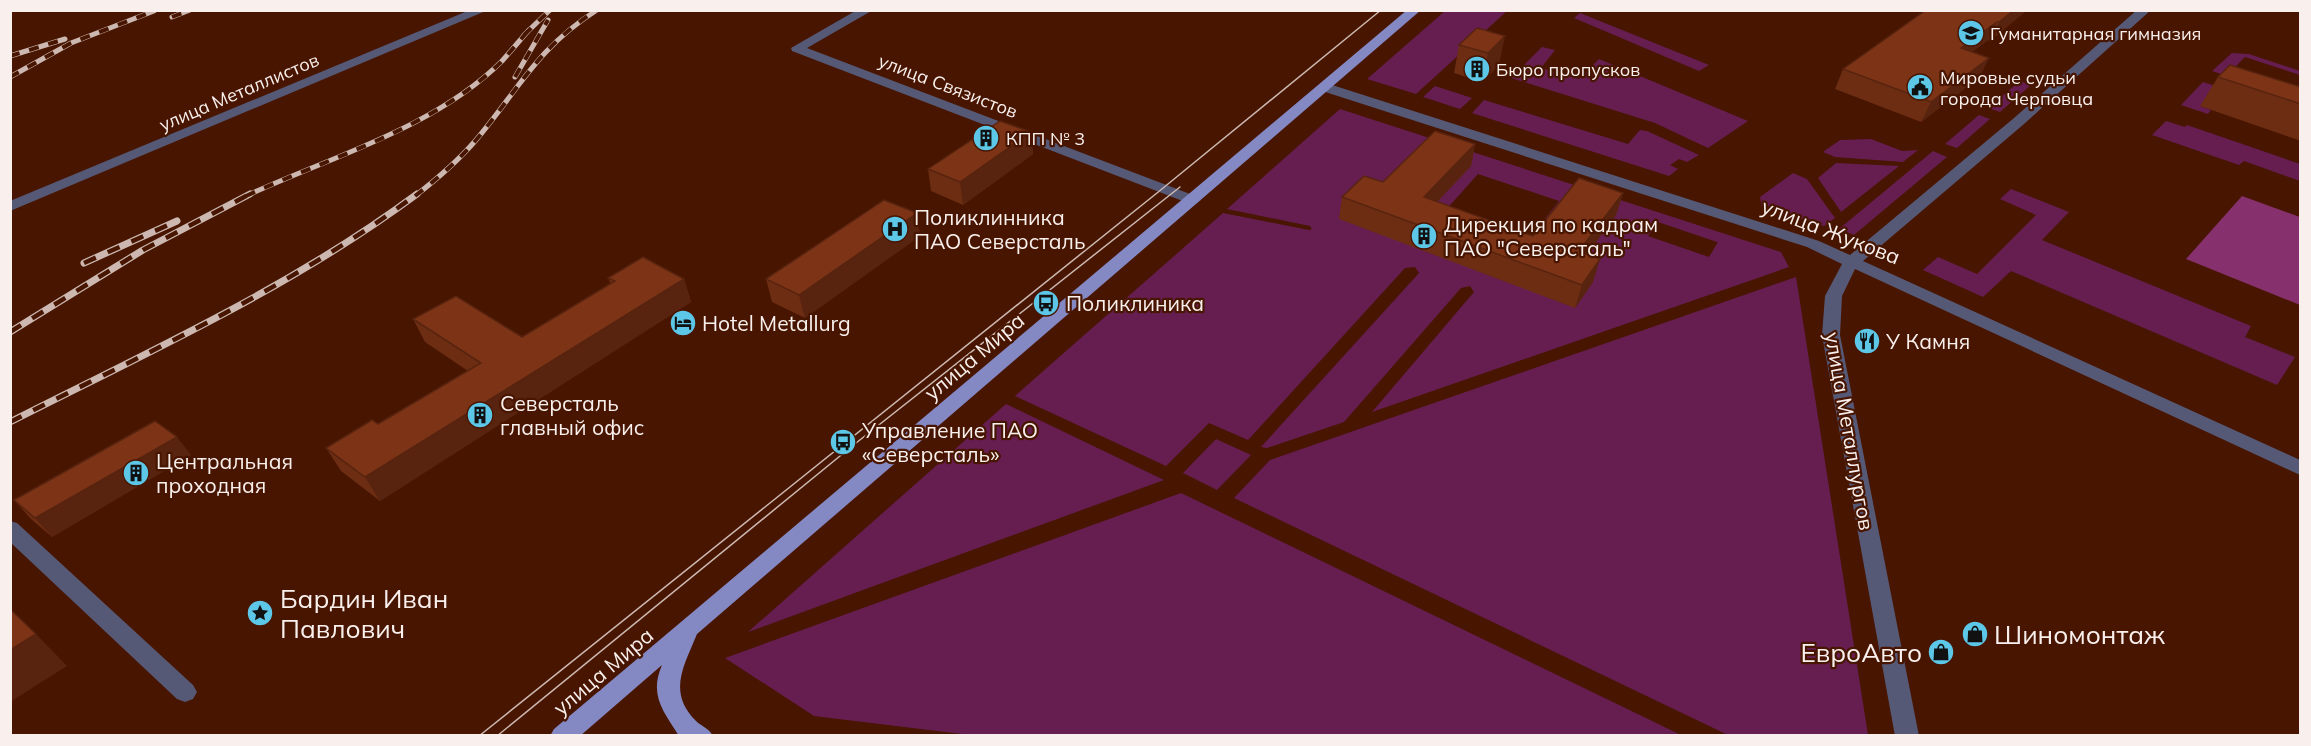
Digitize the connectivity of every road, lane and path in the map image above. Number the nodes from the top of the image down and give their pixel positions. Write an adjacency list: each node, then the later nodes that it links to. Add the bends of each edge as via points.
1 (482, 10): 7 (street, улица Металлистов)
2 (867, 10): 6 (street, улица Связистов, via 798,48)
3 (1415, 10): 5 (main road, улица Мира)
4 (2145, 10): 8 (street, улица Металлургов)
5 (1324, 87): 6 (main road, улица Мира); 8 (street, улица Жукова, via 1813,244)
6 (1192, 200): 11 (main road, улица Мира)
7 (10, 207)
8 (1852, 262): 9 (street, улица Жукова); 15 (street, улица Металлургов, via 1835,289 1831,335)
9 (2301, 468)
10 (10, 529): 12 (street)
11 (689, 628): 13 (main road, улица Мира); 14 (main road, via 670,672 668,700 688,729)
12 (185, 692)
13 (562, 735)
14 (701, 735)
15 (1907, 735)

